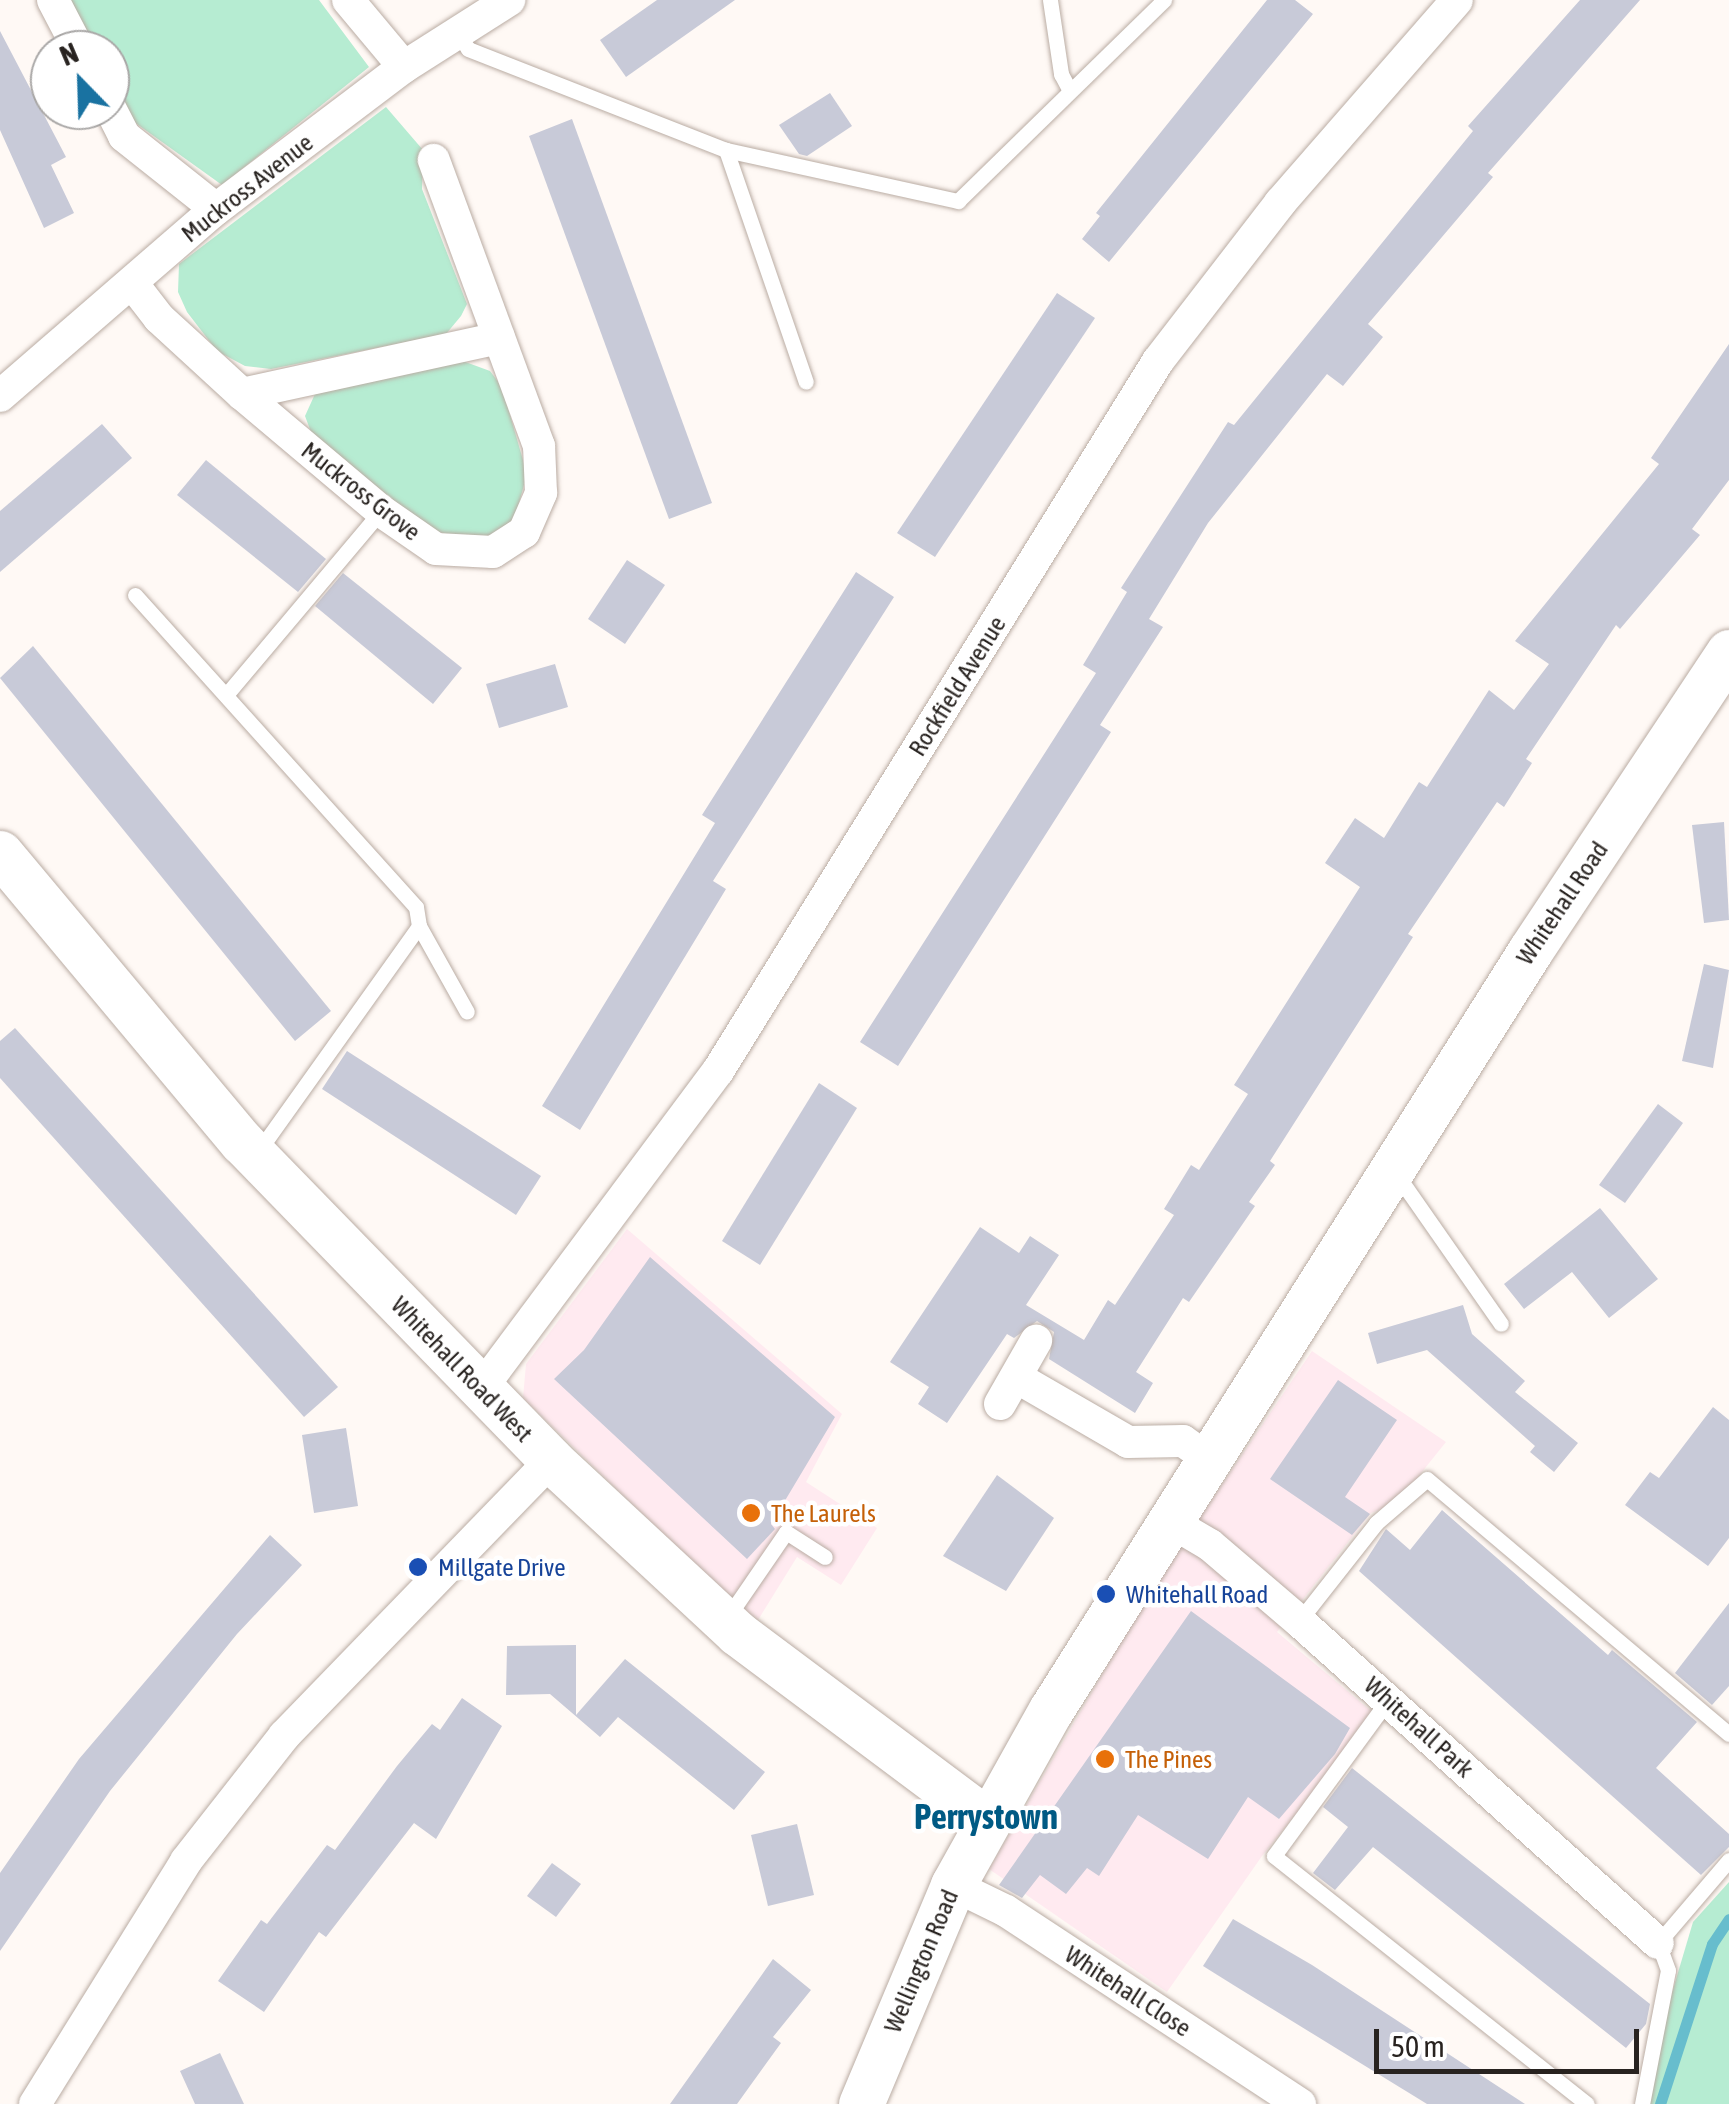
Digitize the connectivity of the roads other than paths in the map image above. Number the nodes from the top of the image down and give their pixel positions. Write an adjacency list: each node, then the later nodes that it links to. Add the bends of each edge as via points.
1 (53, 0): 7 (street)
2 (348, 0): 9 (street)
3 (509, 0): 8 (street, Muckross Avenue)
4 (1050, 0): 10 (lane, via 1060,74)
5 (1164, 0): 10 (lane)
6 (1458, 0): 31 (street, Rockfield Avenue, via 1280,203 1158,361 718,1071)
7 (69, 30)
8 (457, 33): 9 (street, Muckross Avenue); 12 (lane, via 468,49)
9 (404, 67): 14 (street, Muckross Avenue)
10 (1070, 90): 12 (lane, via 958,201)
11 (121, 130): 14 (street)
12 (726, 150): 17 (lane)
13 (434, 160): 16 (street, Muckross Grove)
14 (216, 209): 15 (street, Muckross Avenue)
15 (132, 283): 18 (street, Muckross Grove, via 159,318); 19 (street, Muckross Avenue)
16 (498, 338): 18 (street); 20 (street, Muckross Grove, via 538,446 541,492 524,532 493,552 465,554 436,549)
17 (806, 382)
18 (242, 394): 20 (street, Muckross Grove)
19 (0, 396)
20 (381, 511): 23 (lane)
21 (136, 594): 23 (lane)
22 (1729, 652): 28 (street, Whitehall Road)
23 (226, 695): 25 (lane, via 416,907)
24 (0, 852): 27 (street, Whitehall Road West)
25 (419, 926): 26 (lane); 27 (lane)
26 (467, 1012)
27 (256, 1155): 31 (street, Whitehall Road West)
28 (1392, 1169): 29 (lane); 33 (street, Whitehall Road)
29 (1501, 1324)
30 (1036, 1341): 33 (street, via 1008,1390 1128,1442 1183,1441)
31 (480, 1390): 32 (street, Whitehall Road West)
32 (550, 1460): 36 (street, Whitehall Road West); 44 (street, via 284,1736 186,1861)
33 (1210, 1460): 34 (street, Whitehall Road)
34 (1171, 1522): 37 (street, Whitehall Park, via 1210,1544); 40 (street, Whitehall Road)
35 (826, 1557): 36 (lane, via 786,1532)
36 (725, 1621): 40 (street, Whitehall Road West, via 837,1713)
37 (1299, 1621): 38 (street, Whitehall Park); 39 (lane, via 1376,1523 1427,1479)
38 (1388, 1700): 43 (street, Whitehall Park); 47 (lane, via 1274,1856)
39 (1729, 1734)
40 (986, 1819): 42 (street, Wellington Road)
41 (1729, 1860): 43 (lane)
42 (953, 1884): 45 (street, Wellington Road); 46 (street, Whitehall Close, via 1006,1911)
43 (1658, 1942): 48 (lane, via 1668,1970)
44 (36, 2104)
45 (861, 2104)
46 (1300, 2104)
47 (1587, 2104)
48 (1642, 2104)

